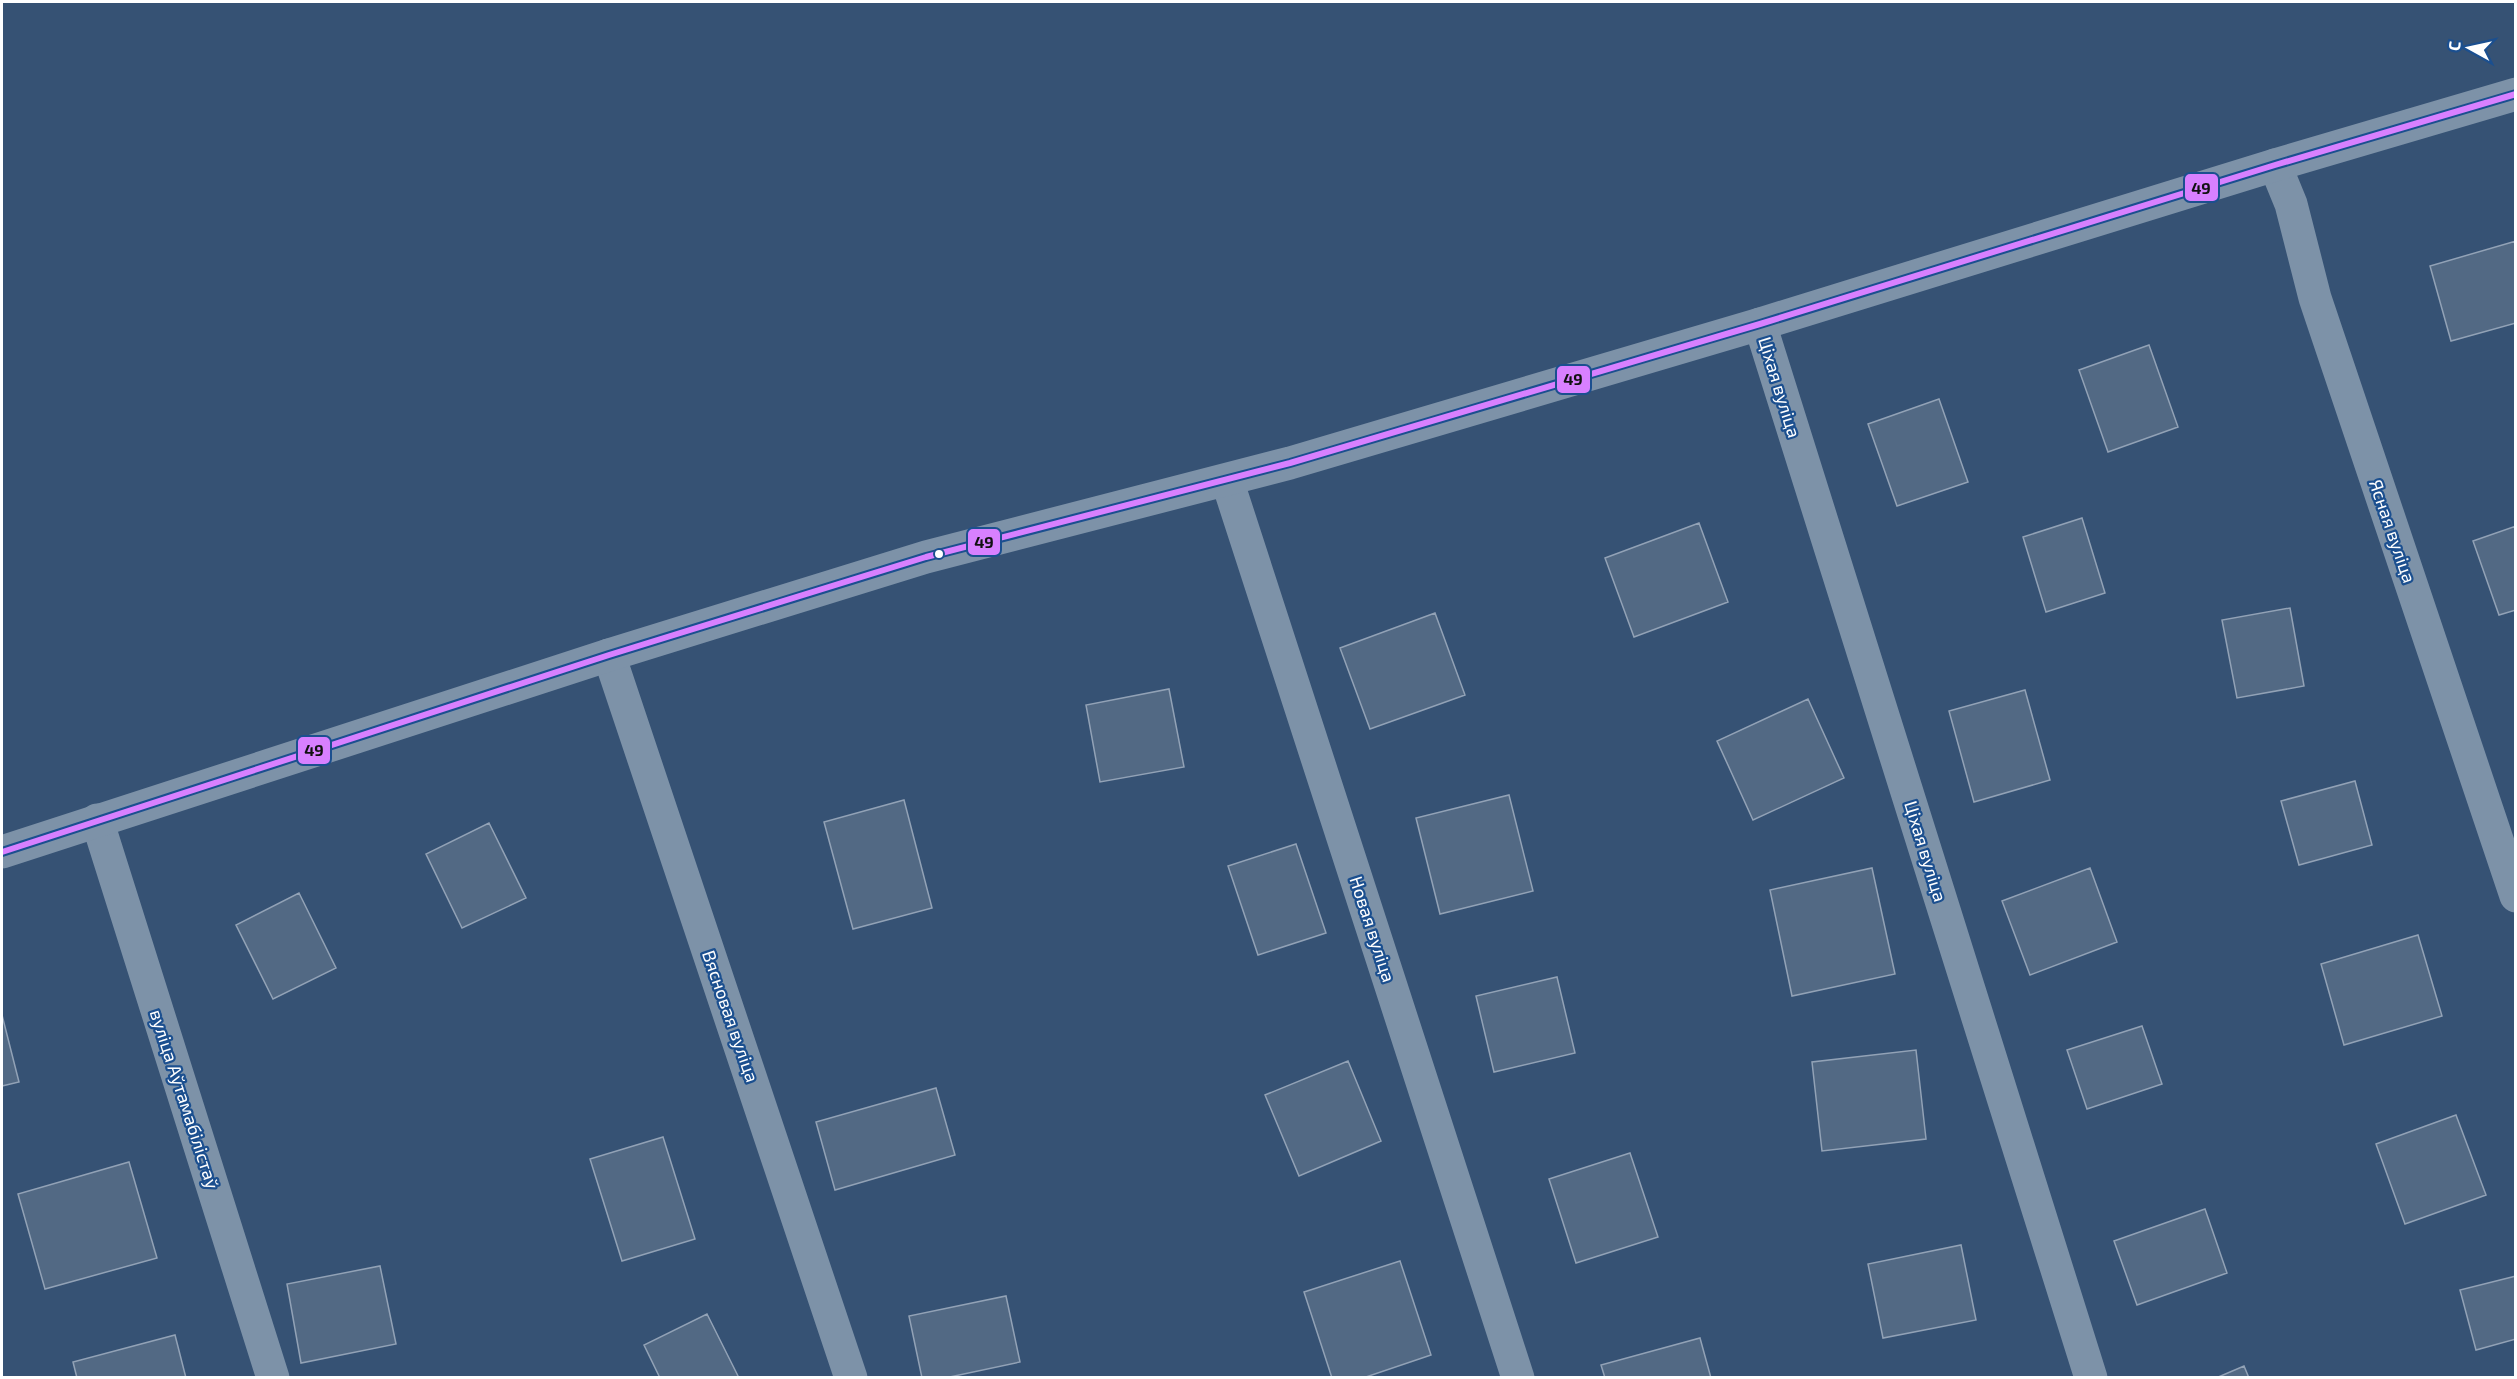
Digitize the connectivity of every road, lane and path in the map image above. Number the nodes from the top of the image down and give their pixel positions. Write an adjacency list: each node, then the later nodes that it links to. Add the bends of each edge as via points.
1 (2516, 94): 2 (street)
2 (2275, 165): 3 (street); 8 (street, Ясная вуліца, via 2291,204 2315,298)
3 (1760, 324): 4 (street); 12 (street, Ціхая вуліца)
4 (1227, 480): 5 (street, via 926,557); 11 (street, Новая вуліца)
5 (609, 655): 6 (street); 10 (street, Вясновая вуліца)
6 (97, 820): 7 (street); 9 (street, вуліца Аўтамабілістаў)
7 (2, 852)
8 (2516, 896)
9 (273, 1377)
10 (851, 1377)
11 (1518, 1377)
12 (2091, 1377)

